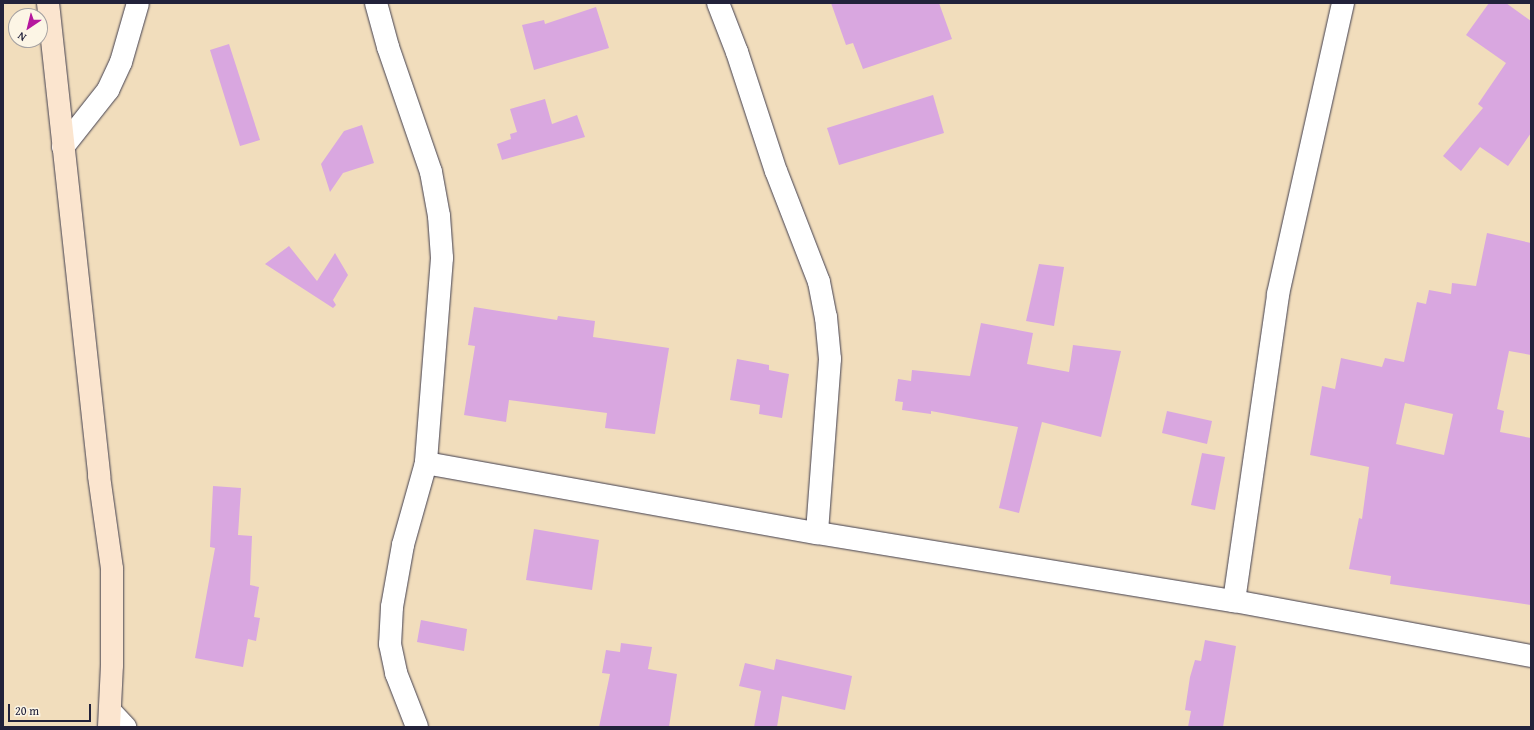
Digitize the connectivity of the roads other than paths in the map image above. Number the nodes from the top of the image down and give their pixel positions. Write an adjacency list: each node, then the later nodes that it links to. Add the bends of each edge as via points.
1 (48, 3): 6 (street)
2 (138, 3): 6 (street, via 121,62 108,90)
3 (376, 3): 7 (street, via 388,47 431,172 439,216 442,258)
4 (718, 3): 8 (street, via 738,52 776,171 819,282 826,317 830,359)
5 (1343, 3): 9 (street, via 1278,294)
6 (63, 147): 11 (street, via 99,476 112,570)
7 (426, 463): 8 (street); 12 (street, via 403,545 392,607 390,644 396,672)
8 (817, 533): 9 (street)
9 (1234, 601): 10 (street)
10 (1531, 656)
11 (115, 722)
12 (417, 727)

